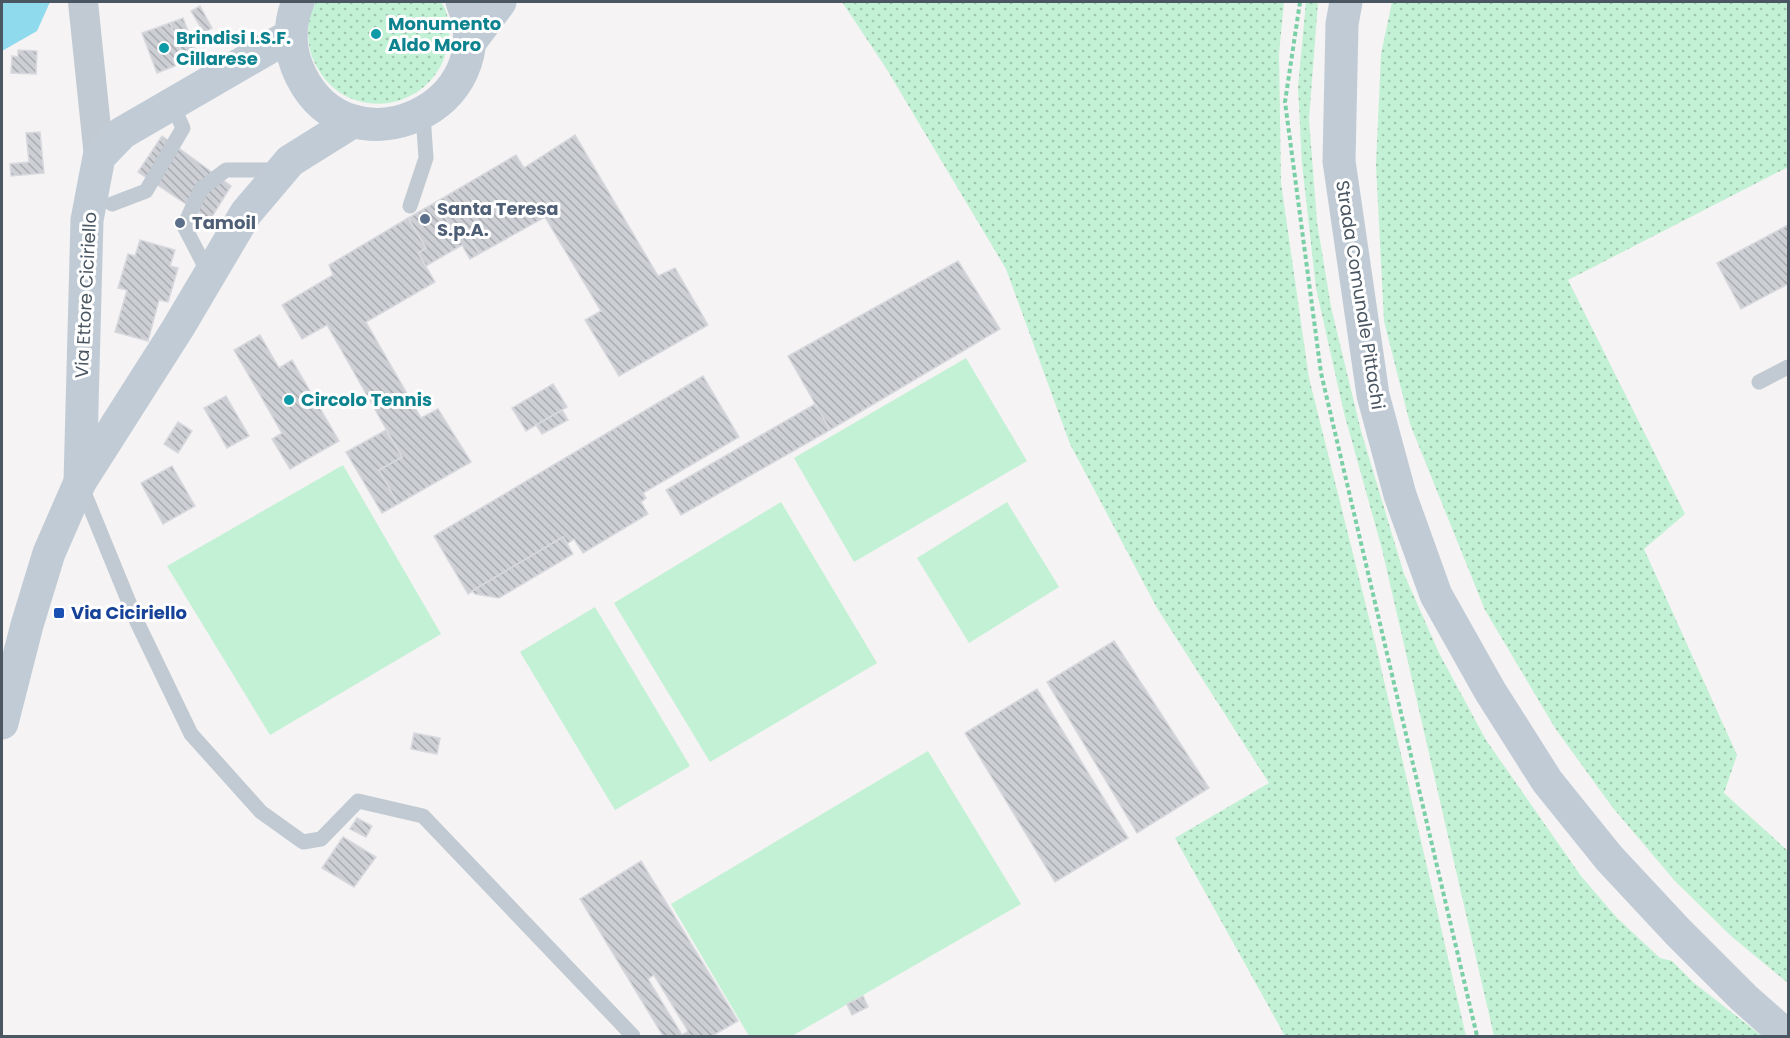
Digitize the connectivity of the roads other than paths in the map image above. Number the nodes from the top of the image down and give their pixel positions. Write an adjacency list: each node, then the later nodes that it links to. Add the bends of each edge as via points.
1 (83, 2): 11 (street)
2 (298, 2): 6 (street)
3 (462, 2): 7 (street, via 468,15)
4 (500, 2): 7 (street)
5 (1346, 2): 20 (street, Strada Comunale Pittachi, via 1342,24 1339,161 1372,384 1400,495 1436,595 1547,781 1609,858)
6 (291, 35): 8 (street); 10 (street, via 295,63 308,89 328,109)
7 (470, 42): 9 (street, via 465,65 455,84)
8 (172, 104): 11 (street, via 122,133); 13 (lane, via 183,128 146,191)
9 (423, 115): 10 (street, via 377,125); 14 (lane, via 426,158)
10 (354, 121): 12 (street, Via Ettore Ciciriello)
11 (99, 157): 18 (street, Via Ettore Ciciriello, via 87,220)
12 (282, 170): 15 (street, Via Ettore Ciciriello, via 246,213); 15 (lane, via 226,170 201,189 184,226)
13 (112, 204)
14 (410, 206)
15 (209, 274): 18 (street, Via Ettore Ciciriello)
16 (1788, 367): 17 (lane)
17 (1759, 382)
18 (80, 482): 19 (street, Via Ettore Ciciriello, via 49,553); 22 (lane, via 137,622 191,734 261,812 303,842 321,839 358,801 423,816)
19 (2, 723)
20 (1704, 956): 21 (street); 23 (street)
21 (1788, 1008)
22 (633, 1036)
23 (1787, 1036)

